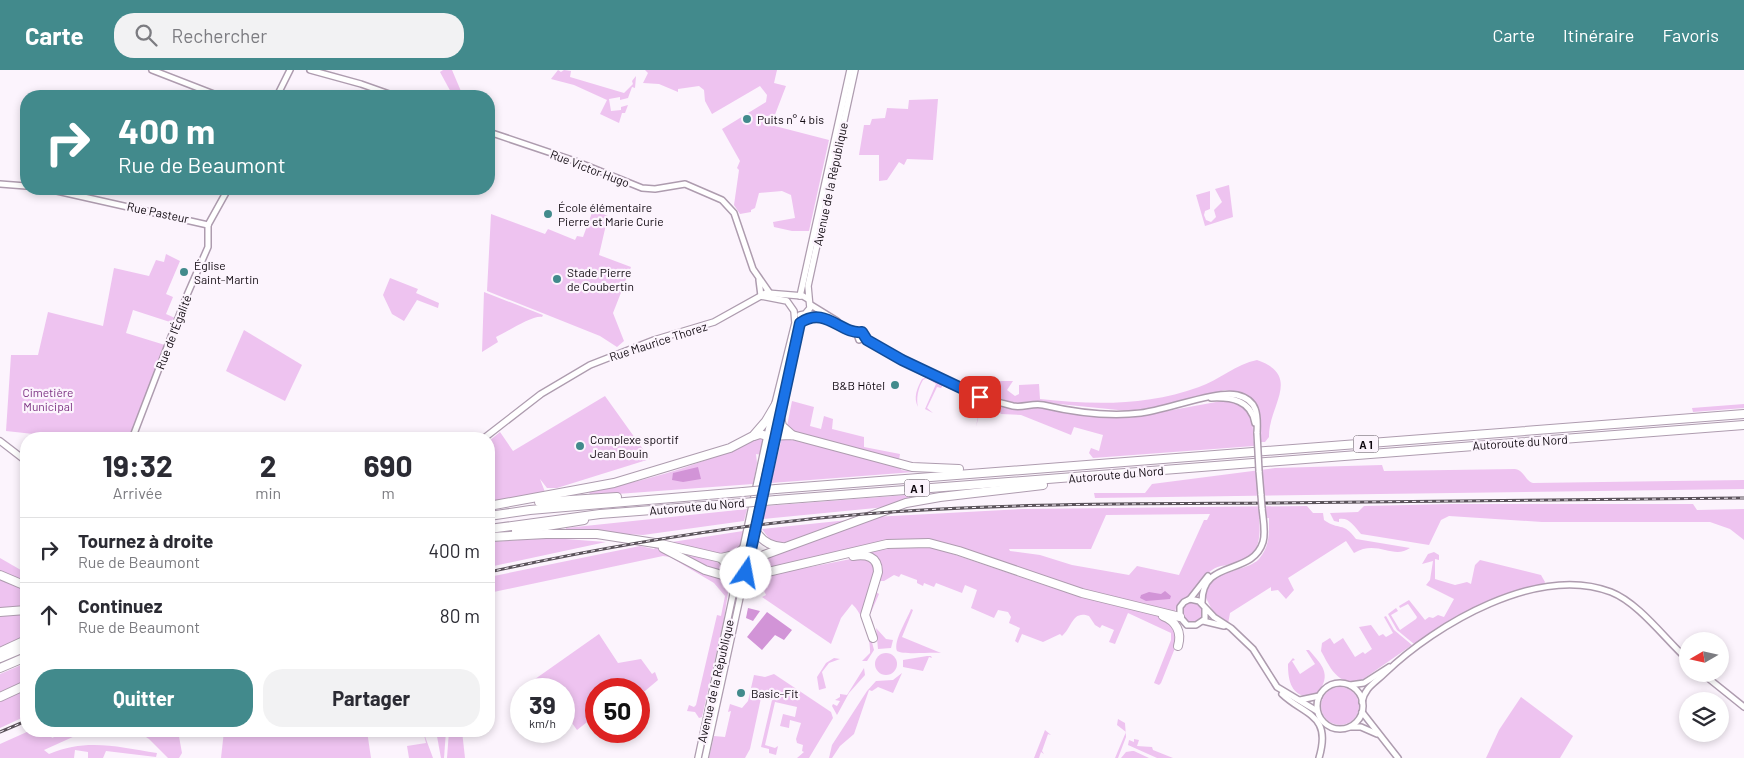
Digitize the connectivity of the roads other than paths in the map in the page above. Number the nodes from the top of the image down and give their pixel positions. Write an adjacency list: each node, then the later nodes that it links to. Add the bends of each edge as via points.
1 (152, 70): 6 (street)
2 (310, 70): 8 (street)
3 (850, 70): 18 (main road, Avenue de la République)
4 (855, 70): 19 (main road, Avenue de la République, via 810,272)
5 (291, 72): 7 (street)
6 (206, 90)
7 (280, 90)
8 (378, 90)
9 (495, 134): 15 (street, Rue Victor Hugo, via 642,188 685,184 717,198 734,213)
10 (0, 184): 11 (street)
11 (20, 186)
12 (75, 195): 14 (street, Rue Pasteur)
13 (225, 195): 14 (street)
14 (208, 225): 30 (street, Rue de l'Égalité, via 208,246)
15 (758, 280): 16 (street, Rue Victor Hugo); 17 (street, Rue Victor Hugo)
16 (769, 292): 17 (main road, Rue Maurice Thorez); 18 (main road)
17 (761, 296): 21 (main road, via 785,300); 31 (main road, Rue Maurice Thorez, via 714,322 630,348 578,370)
18 (798, 296): 19 (main road); 21 (main road, via 793,301)
19 (808, 299): 20 (main road)
20 (810, 305): 22 (main road); 25 (street)
21 (793, 309): 22 (main road); 26 (main road, Avenue de la République, via 795,323)
22 (805, 314): 23 (street); 24 (main road, Avenue de la République)
23 (826, 319): 24 (main road, via 809,317); 25 (street)
24 (800, 323): 28 (main road, Avenue de la République)
25 (844, 326): 57 (street, bridge, via 857,334 858,340 865,338 944,381 1012,406 1039,405 1128,414 1208,398 1240,402 1254,415 1264,534 1259,550 1249,560)
26 (776, 404): 34 (highway); 35 (main road, Avenue de la République)
27 (1744, 414): 38 (highway, Autoroute du Nord / A 1)
28 (780, 417): 32 (main road, Avenue de la République); 33 (highway, via 782,426)
29 (1744, 425): 40 (highway, Autoroute du Nord / A 1)
30 (135, 432)
31 (492, 432)
32 (776, 434): 33 (highway); 35 (highway); 39 (main road, Avenue de la République)
33 (792, 435): 38 (highway, via 912,466)
34 (753, 436): 35 (highway); 42 (highway, via 730,448 614,483)
35 (767, 436): 39 (highway, via 770,441); 46 (main road, Avenue de la République)
36 (0, 441): 37 (main road)
37 (20, 456)
38 (988, 471): 41 (highway, Autoroute du Nord / A 1, bridge)
39 (768, 472): 48 (main road, Avenue de la République)
40 (1059, 479): 44 (highway, Autoroute du Nord / A 1, bridge); 53 (highway, via 1048,484 906,503)
41 (649, 499): 43 (highway, via 641,495); 45 (highway, Autoroute du Nord / A 1)
42 (495, 506)
43 (495, 506)
44 (600, 514): 47 (highway, Autoroute du Nord / A 1); 49 (highway, via 582,521)
45 (495, 515)
46 (751, 519): 48 (highway); 54 (main road, Avenue de la République)
47 (495, 527)
48 (755, 531): 51 (main road, Avenue de la République); 53 (highway, via 768,544)
49 (495, 536)
50 (495, 537): 52 (highway, via 588,534)
51 (753, 539): 54 (highway); 59 (main road, Avenue de la République)
52 (643, 541): 56 (highway); 60 (highway, via 705,570)
53 (786, 546): 59 (highway, via 757,558)
54 (744, 549): 56 (highway, via 734,556); 62 (main road, Avenue de la République)
55 (836, 556): 59 (highway); 65 (highway, via 887,544 929,543 1082,594); 72 (highway, via 867,555 876,562 878,572 865,615)
56 (721, 558): 62 (highway, via 733,571)
57 (1231, 567): 63 (street, via 1210,574); 64 (street, via 1209,579 1203,590)
58 (0, 575): 61 (highway)
59 (748, 575): 96 (main road, Avenue de la République)
60 (729, 577)
61 (20, 583)
62 (734, 594): 95 (main road, Avenue de la République)
63 (1190, 599): 64 (street); 69 (street, via 1182,604)
64 (1202, 602): 66 (street)
65 (1145, 609): 69 (highway); 74 (highway, via 1173,621 1179,631)
66 (1206, 609): 70 (street); 71 (street)
67 (20, 610): 68 (highway)
68 (0, 612)
69 (1180, 617): 70 (street, via 1190,626)
70 (1203, 621): 71 (street)
71 (1231, 628): 84 (street, via 1253,649)
72 (874, 638)
73 (20, 643): 77 (highway)
74 (1178, 646)
75 (20, 650): 78 (highway)
76 (1679, 651): 80 (street, via 1626,601 1611,592 1582,586 1559,586 1483,606 1451,622)
77 (0, 652)
78 (0, 658)
79 (20, 660): 81 (highway)
80 (1390, 667): 83 (street, via 1364,683); 89 (street, via 1366,691)
81 (0, 668)
82 (1713, 682): 90 (street)
83 (1350, 686): 86 (street, via 1334,684 1326,687); 89 (street, via 1358,692)
84 (1278, 687): 88 (street); 97 (street, via 1283,695 1316,720 1322,739)
85 (20, 688): 87 (highway)
86 (1319, 696): 88 (street); 91 (street)
87 (0, 697)
88 (1299, 700): 91 (street)
89 (1362, 702): 92 (street)
90 (1744, 707)
91 (1317, 711): 93 (street, via 1328,727)
92 (1362, 712): 93 (street); 94 (street)
93 (1350, 727): 94 (street, via 1361,727)
94 (1382, 737): 98 (street)
95 (698, 758)
96 (705, 758)
97 (1319, 758)
98 (1398, 758)

